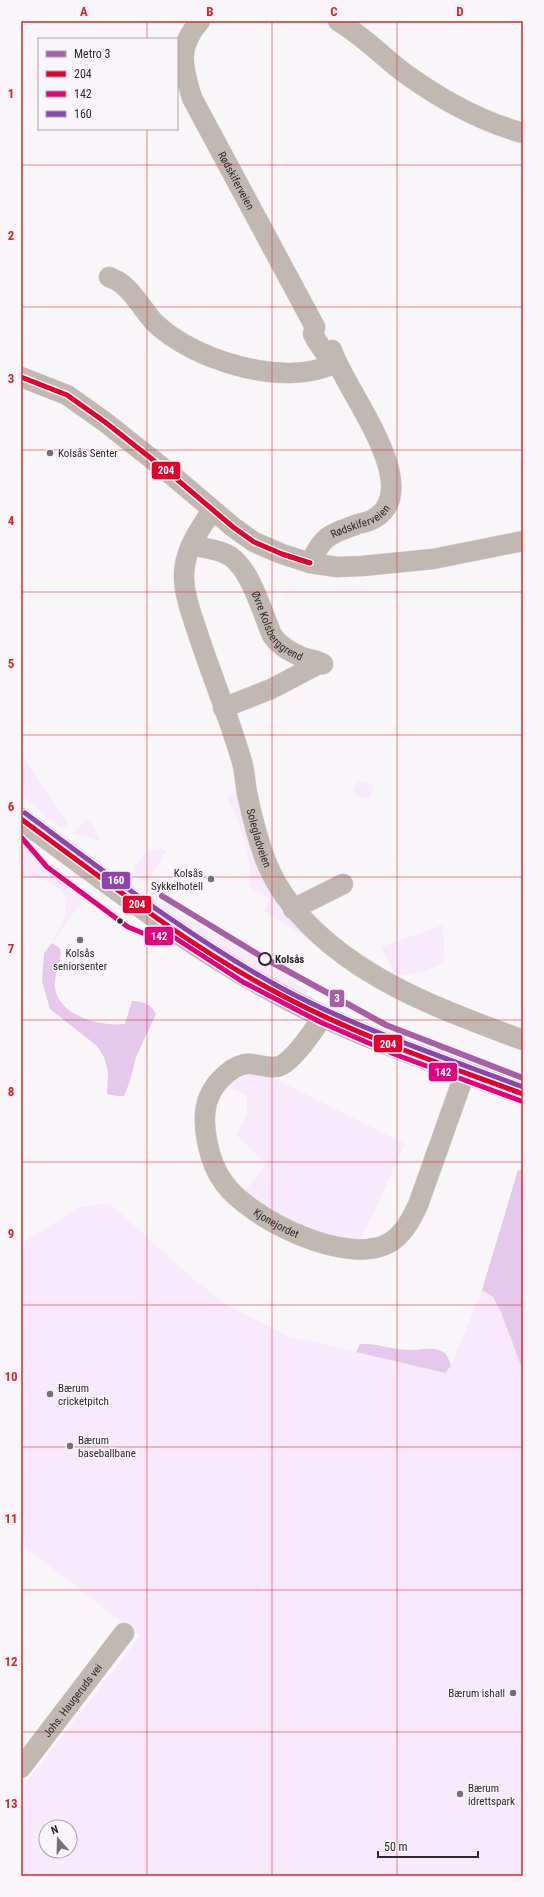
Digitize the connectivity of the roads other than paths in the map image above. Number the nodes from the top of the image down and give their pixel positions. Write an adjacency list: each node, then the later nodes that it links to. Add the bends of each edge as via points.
1 (338, 21): 3 (street, via 356,32 402,71 431,91 481,119)
2 (194, 23): 5 (street, Rødskiferveien, via 187,38 184,56 192,98 315,327 321,328)
3 (523, 133)
4 (109, 277): 5 (street, via 122,284 154,322 168,334 210,357 261,371 320,370)
5 (336, 363): 10 (street, Rødskiferveien, via 352,387 381,445 391,478 390,497 384,510 375,518 328,536 319,544)
6 (21, 377): 7 (street, via 67,395 167,471)
7 (212, 510): 9 (street, Solegladveien); 10 (street, via 254,542)
8 (523, 542): 10 (street, via 397,563 337,567)
9 (191, 544): 11 (street, Solegladveien, via 185,562 184,578 190,609); 11 (street, Øvre Kolsberggrend, via 230,556 246,574 278,644 323,664)
10 (310, 563)
11 (223, 708): 14 (street, Solegladveien, via 267,865)
12 (21, 819): 15 (main road, via 131,901 193,942 280,995)
13 (343, 884): 14 (street)
14 (293, 909): 16 (street, Solegladveien, via 335,949 391,983 456,1015)
15 (322, 1016): 17 (main road); 17 (street, Kjonejordet, via 295,1052 281,1065 268,1067 251,1064 236,1068 223,1077 211,1091 206,1110 209,1149 225,1185 255,1210 303,1237 361,1250 384,1246 398,1236 409,1224 418,1206)
16 (523, 1040)
17 (465, 1073): 18 (main road)
18 (523, 1094)
19 (124, 1633): 20 (street, Johs. Haugeruds vei)
20 (21, 1768)

